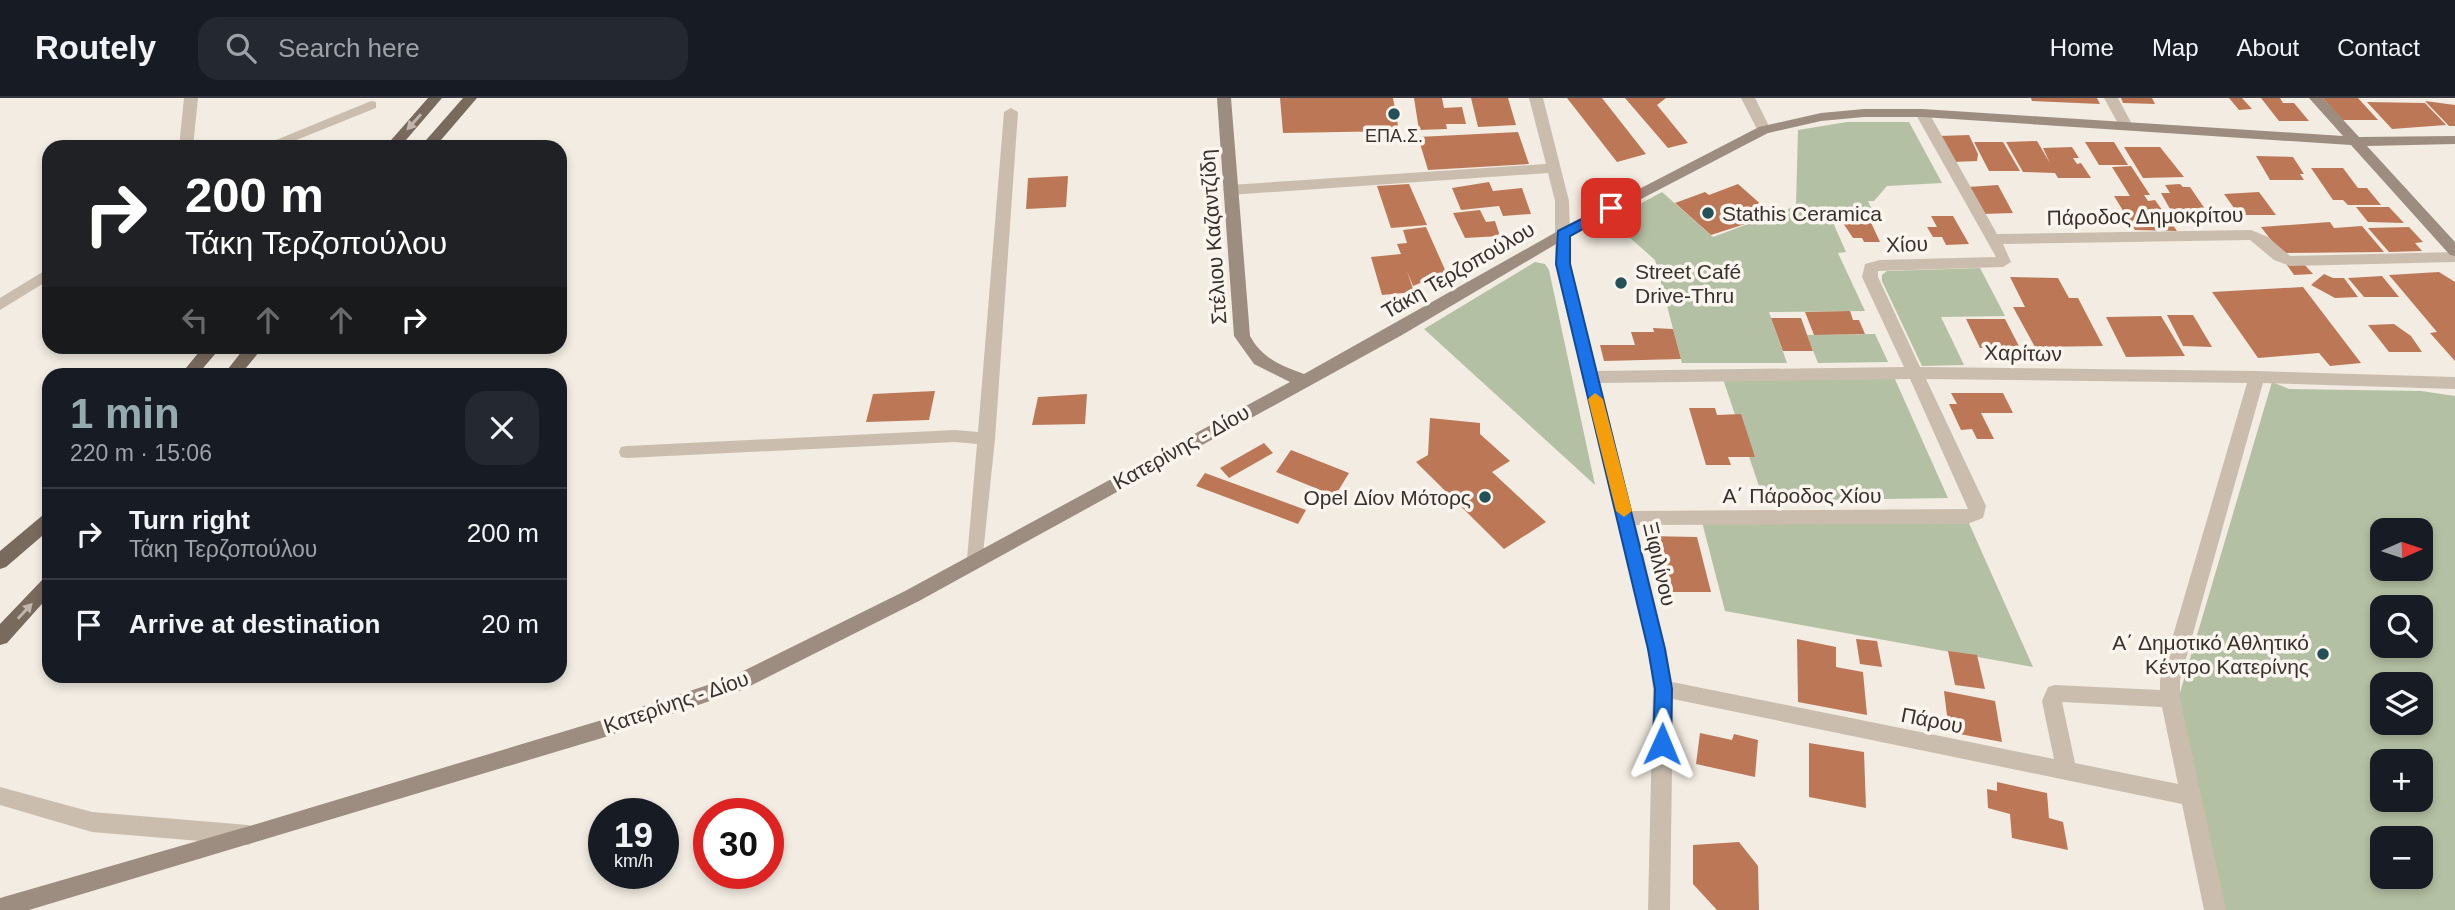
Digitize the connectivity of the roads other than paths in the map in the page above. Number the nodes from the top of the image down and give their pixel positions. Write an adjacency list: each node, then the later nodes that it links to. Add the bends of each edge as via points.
1 (191, 98): 14 (street)
2 (435, 98): 16 (main road, one-way to 16)
3 (470, 98): 17 (main road)
4 (1224, 98): 21 (main road, Στέλιου Καζαντζίδη)
5 (1536, 98): 20 (street, Ξιφιλίνου)
6 (1748, 98): 13 (street)
7 (2111, 98): 12 (street)
8 (2316, 98): 19 (main road)
9 (371, 104): 15 (street)
10 (1011, 112): 36 (street)
11 (1922, 113): 12 (main road, Τάκη Τερζοπούλου); 13 (main road, Τάκη Τερζοπούλου, via 1821,117); 23 (street, Χίου)
12 (2126, 126): 19 (main road, Τάκη Τερζοπούλου)
13 (1764, 130): 22 (main road, Τάκη Τερζοπούλου)
14 (187, 140)
15 (283, 140)
16 (398, 140)
17 (434, 140)
18 (2455, 140): 19 (main road, Τάκη Τερζοπούλου)
19 (2356, 141): 24 (main road)
20 (1555, 168): 21 (street); 22 (street, Ξιφιλίνου)
21 (1230, 190): 34 (main road, Στέλιου Καζαντζίδη, via 1242,336 1251,355 1263,365)
22 (1563, 234): 32 (street, Ξιφιλίνου, via 1563,264); 34 (main road, Τάκη Τερζοπούλου)
23 (1992, 239): 24 (street, Πάροδος Δημοκρίτου, via 2251,234 2290,261); 31 (street, Χίου, via 2003,262 1870,268 1870,277)
24 (2455, 254)
25 (42, 278): 26 (street)
26 (0, 305)
27 (207, 354): 29 (main road)
28 (249, 354): 30 (main road)
29 (194, 368)
30 (237, 368)
31 (1915, 373): 32 (street, Χαρίτων); 33 (street, Χαρίτων); 38 (street, Χίου)
32 (1590, 377): 39 (street, Ξιφιλίνου)
33 (2257, 377): 35 (street, Χαρίτων); 46 (street, via 2171,680)
34 (1303, 380): 41 (main road, Κατερίνης - Δίου)
35 (2455, 383)
36 (986, 439): 37 (street, via 955,436); 41 (street)
37 (627, 452)
38 (1977, 513): 39 (street, Α΄ Πάροδος Χίου, via 1967,517)
39 (1625, 518): 45 (street, Ξιφιλίνου)
40 (42, 526): 42 (main road)
41 (976, 559): 50 (main road, Κατερίνης - Δίου, via 812,648 734,684)
42 (0, 562)
43 (42, 592): 44 (main road, one-way to 43)
44 (0, 637)
45 (1663, 689): 47 (street, Πάρου); 52 (street, Ξιφιλίνου)
46 (2170, 699): 47 (street, via 2055,693 2052,701); 49 (street)
47 (2067, 771): 49 (street, Πάρου)
48 (0, 796): 50 (street, via 92,822)
49 (2191, 796): 53 (street)
50 (253, 835): 51 (main road, Κατερίνης - Δίου)
51 (0, 908)
52 (1659, 910)
53 (2214, 910)

